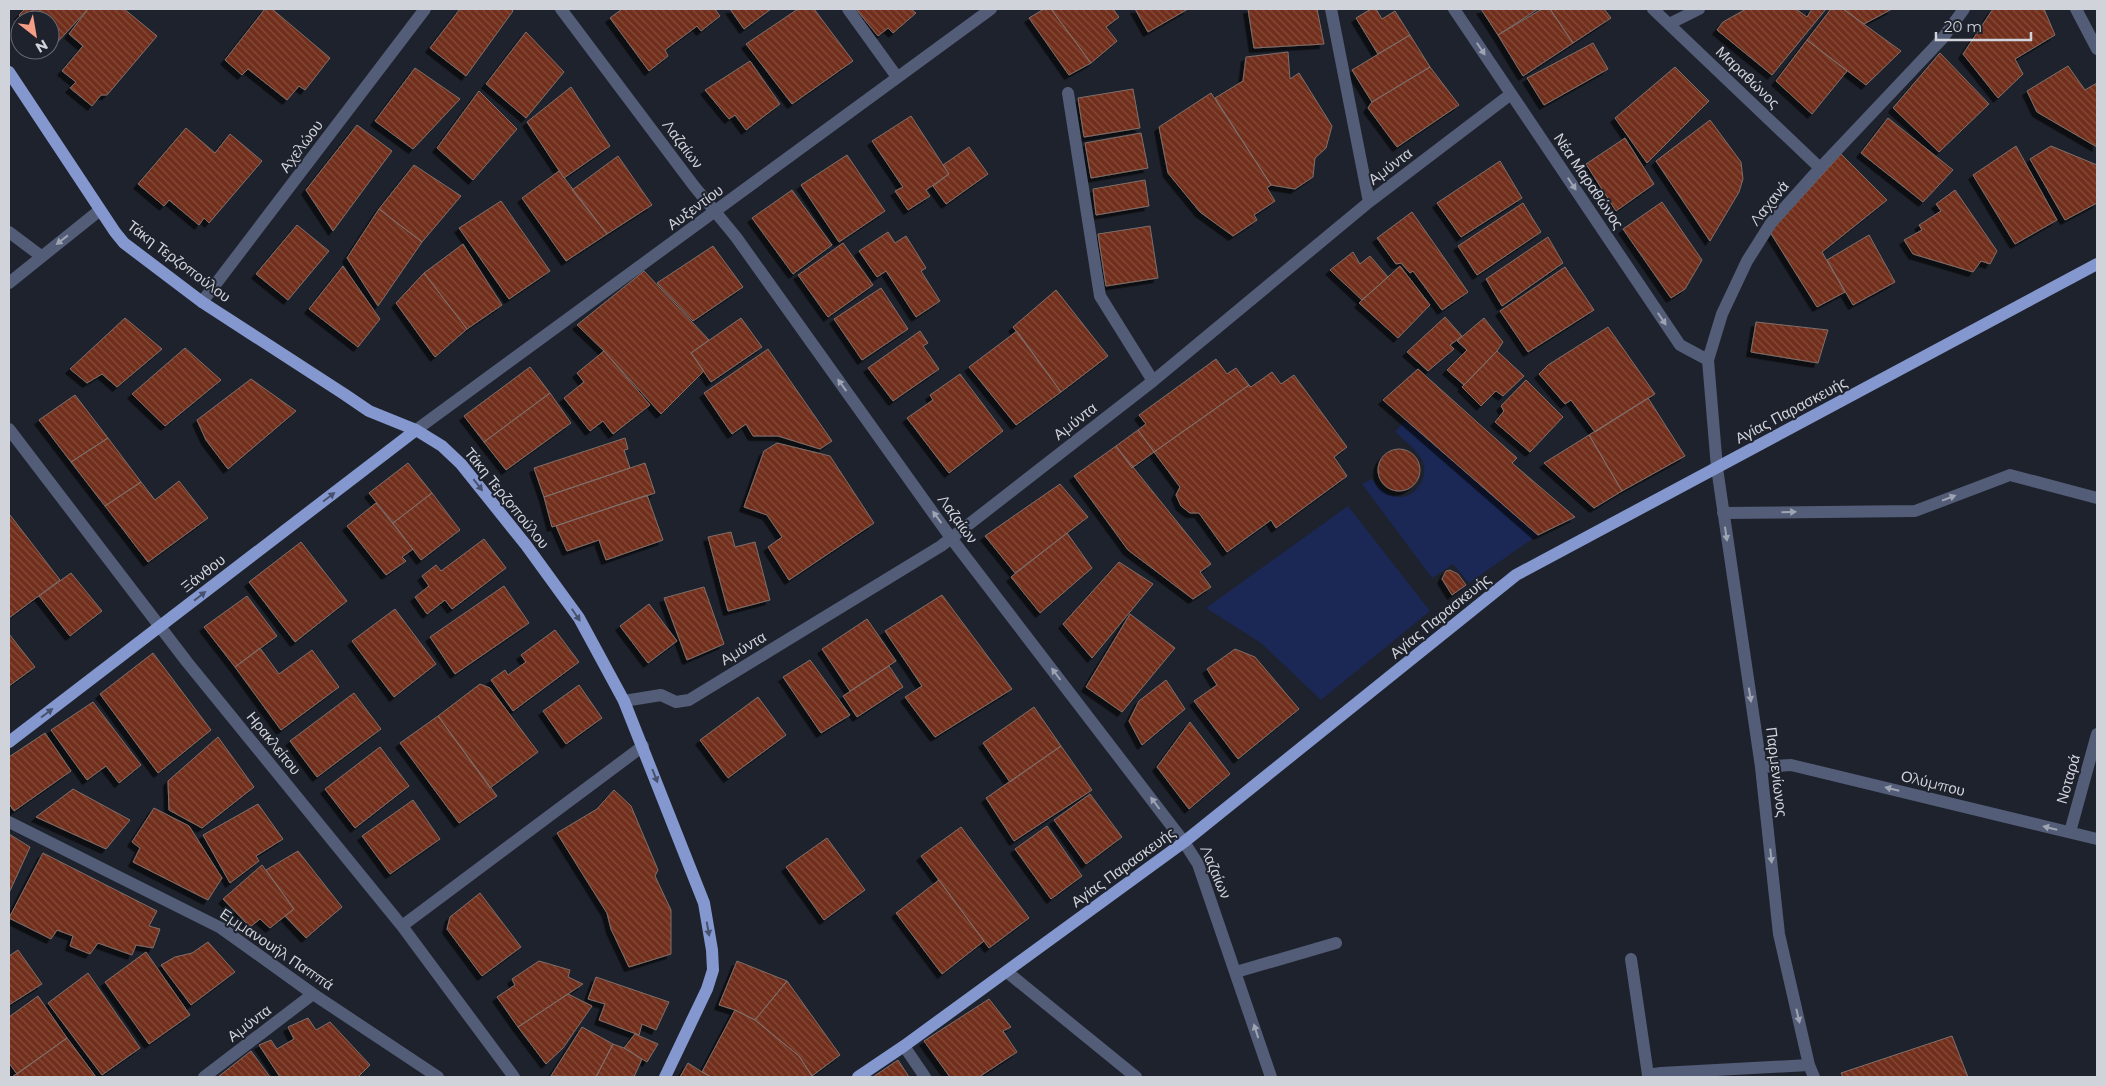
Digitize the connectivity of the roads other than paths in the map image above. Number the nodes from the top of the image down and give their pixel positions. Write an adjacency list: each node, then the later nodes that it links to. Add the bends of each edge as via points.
1 (425, 9): 25 (street, Αχελώου)
2 (561, 9): 20 (street, Λαζαίων)
3 (848, 9): 14 (street)
4 (991, 9): 14 (street, Αυξεντίου)
5 (1331, 9): 18 (street)
6 (1454, 9): 16 (street, Νέα Μαραθώνος, one-way to 16)
7 (1653, 9): 11 (street, Μαραθώνος)
8 (1698, 9): 11 (street)
9 (1964, 9): 17 (street, Λαχανά, via 1942,39)
10 (2076, 9): 12 (street)
11 (1669, 24): 17 (street, Μαραθώνος)
12 (2097, 49)
13 (9, 72): 19 (main road, Τάκη Τερζοπούλου)
14 (897, 77): 20 (street, Αυξεντίου)
15 (1068, 93): 27 (street, via 1100,296)
16 (1511, 94): 18 (street, Αμύντα); 26 (street, Νέα Μαραθώνος, one-way to 26, via 1680,346)
17 (1820, 168): 26 (street, Λαχανά, via 1771,223 1747,261 1722,314)
18 (1369, 202): 27 (street, Αμύντα)
19 (100, 210): 22 (street, one-way to 22); 25 (main road, Τάκη Τερζοπούλου, via 124,242)
20 (715, 212): 29 (street, Αυξεντίου); 33 (street, Λαζαίων, one-way to 20)
21 (9, 232): 22 (street)
22 (42, 256): 24 (street)
23 (2097, 264): 30 (main road, Αγίας Παρασκευής)
24 (9, 283)
25 (202, 302): 29 (main road, Τάκη Τερζοπούλου, via 370,411)
26 (1708, 360): 30 (street, Λαχανά)
27 (1153, 381): 33 (street, Αμύντα)
28 (9, 429): 34 (street, Ηρακλείτου)
29 (416, 430): 34 (main road, Ξάνθου, one-way to 29); 35 (main road, Τάκη Τερζοπούλου, one-way to 35, via 442,446 461,464 526,545 579,618)
30 (1717, 468): 32 (street, Παρμενίωνος); 43 (main road, Αγίας Παρασκευής, via 1516,576)
31 (2094, 497): 32 (street, one-way to 31, via 1915,511 2010,475)
32 (1723, 513): 39 (street, Παρμενίωνος, one-way to 39)
33 (951, 538): 35 (street, Αμύντα, via 922,559 689,700 676,702 661,695); 43 (street, Λαζαίων, one-way to 33)
34 (161, 626): 37 (main road, Ξάνθου, one-way to 34); 44 (street, Ηρακλείτου)
35 (624, 701): 38 (main road, Τάκη Τερζοπούλου)
36 (2097, 734): 41 (street, Νοταρά)
37 (9, 742)
38 (643, 746): 44 (street); 56 (main road, Τάκη Τερζοπούλου, one-way to 56, via 704,903 712,950 713,970 707,989)
39 (1761, 767): 41 (street, Ολύμπου, one-way to 39, via 1791,765); 51 (street, Παρμενίωνος, one-way to 51, via 1779,934)
40 (9, 822): 49 (street, Εμμανουήλ Παππά, via 221,928)
41 (2070, 832): 42 (street, Ολύμπου)
42 (2097, 839)
43 (1184, 842): 47 (main road, Αγίας Παρασκευής); 48 (street, Λαζαίων, via 1198,864)
44 (402, 926): 55 (street, Ηρακλείτου)
45 (1336, 943): 48 (street)
46 (1631, 959): 52 (street, via 1648,1075)
47 (1007, 972): 50 (main road, Αγίας Παρασκευής); 59 (street)
48 (1236, 972): 60 (street, Λαζαίων, one-way to 48)
49 (314, 994): 53 (street, Αμύντα); 54 (street, Εμμανουήλ Παππά)
50 (904, 1046): 57 (main road, Αγίας Παρασκευής); 58 (street)
51 (1809, 1065): 52 (street); 61 (street, Παρμενίωνος)
52 (1661, 1075)
53 (204, 1077)
54 (438, 1077)
55 (514, 1077)
56 (665, 1077)
57 (858, 1077)
58 (925, 1077)
59 (1136, 1077)
60 (1271, 1077)
61 (1814, 1077)

